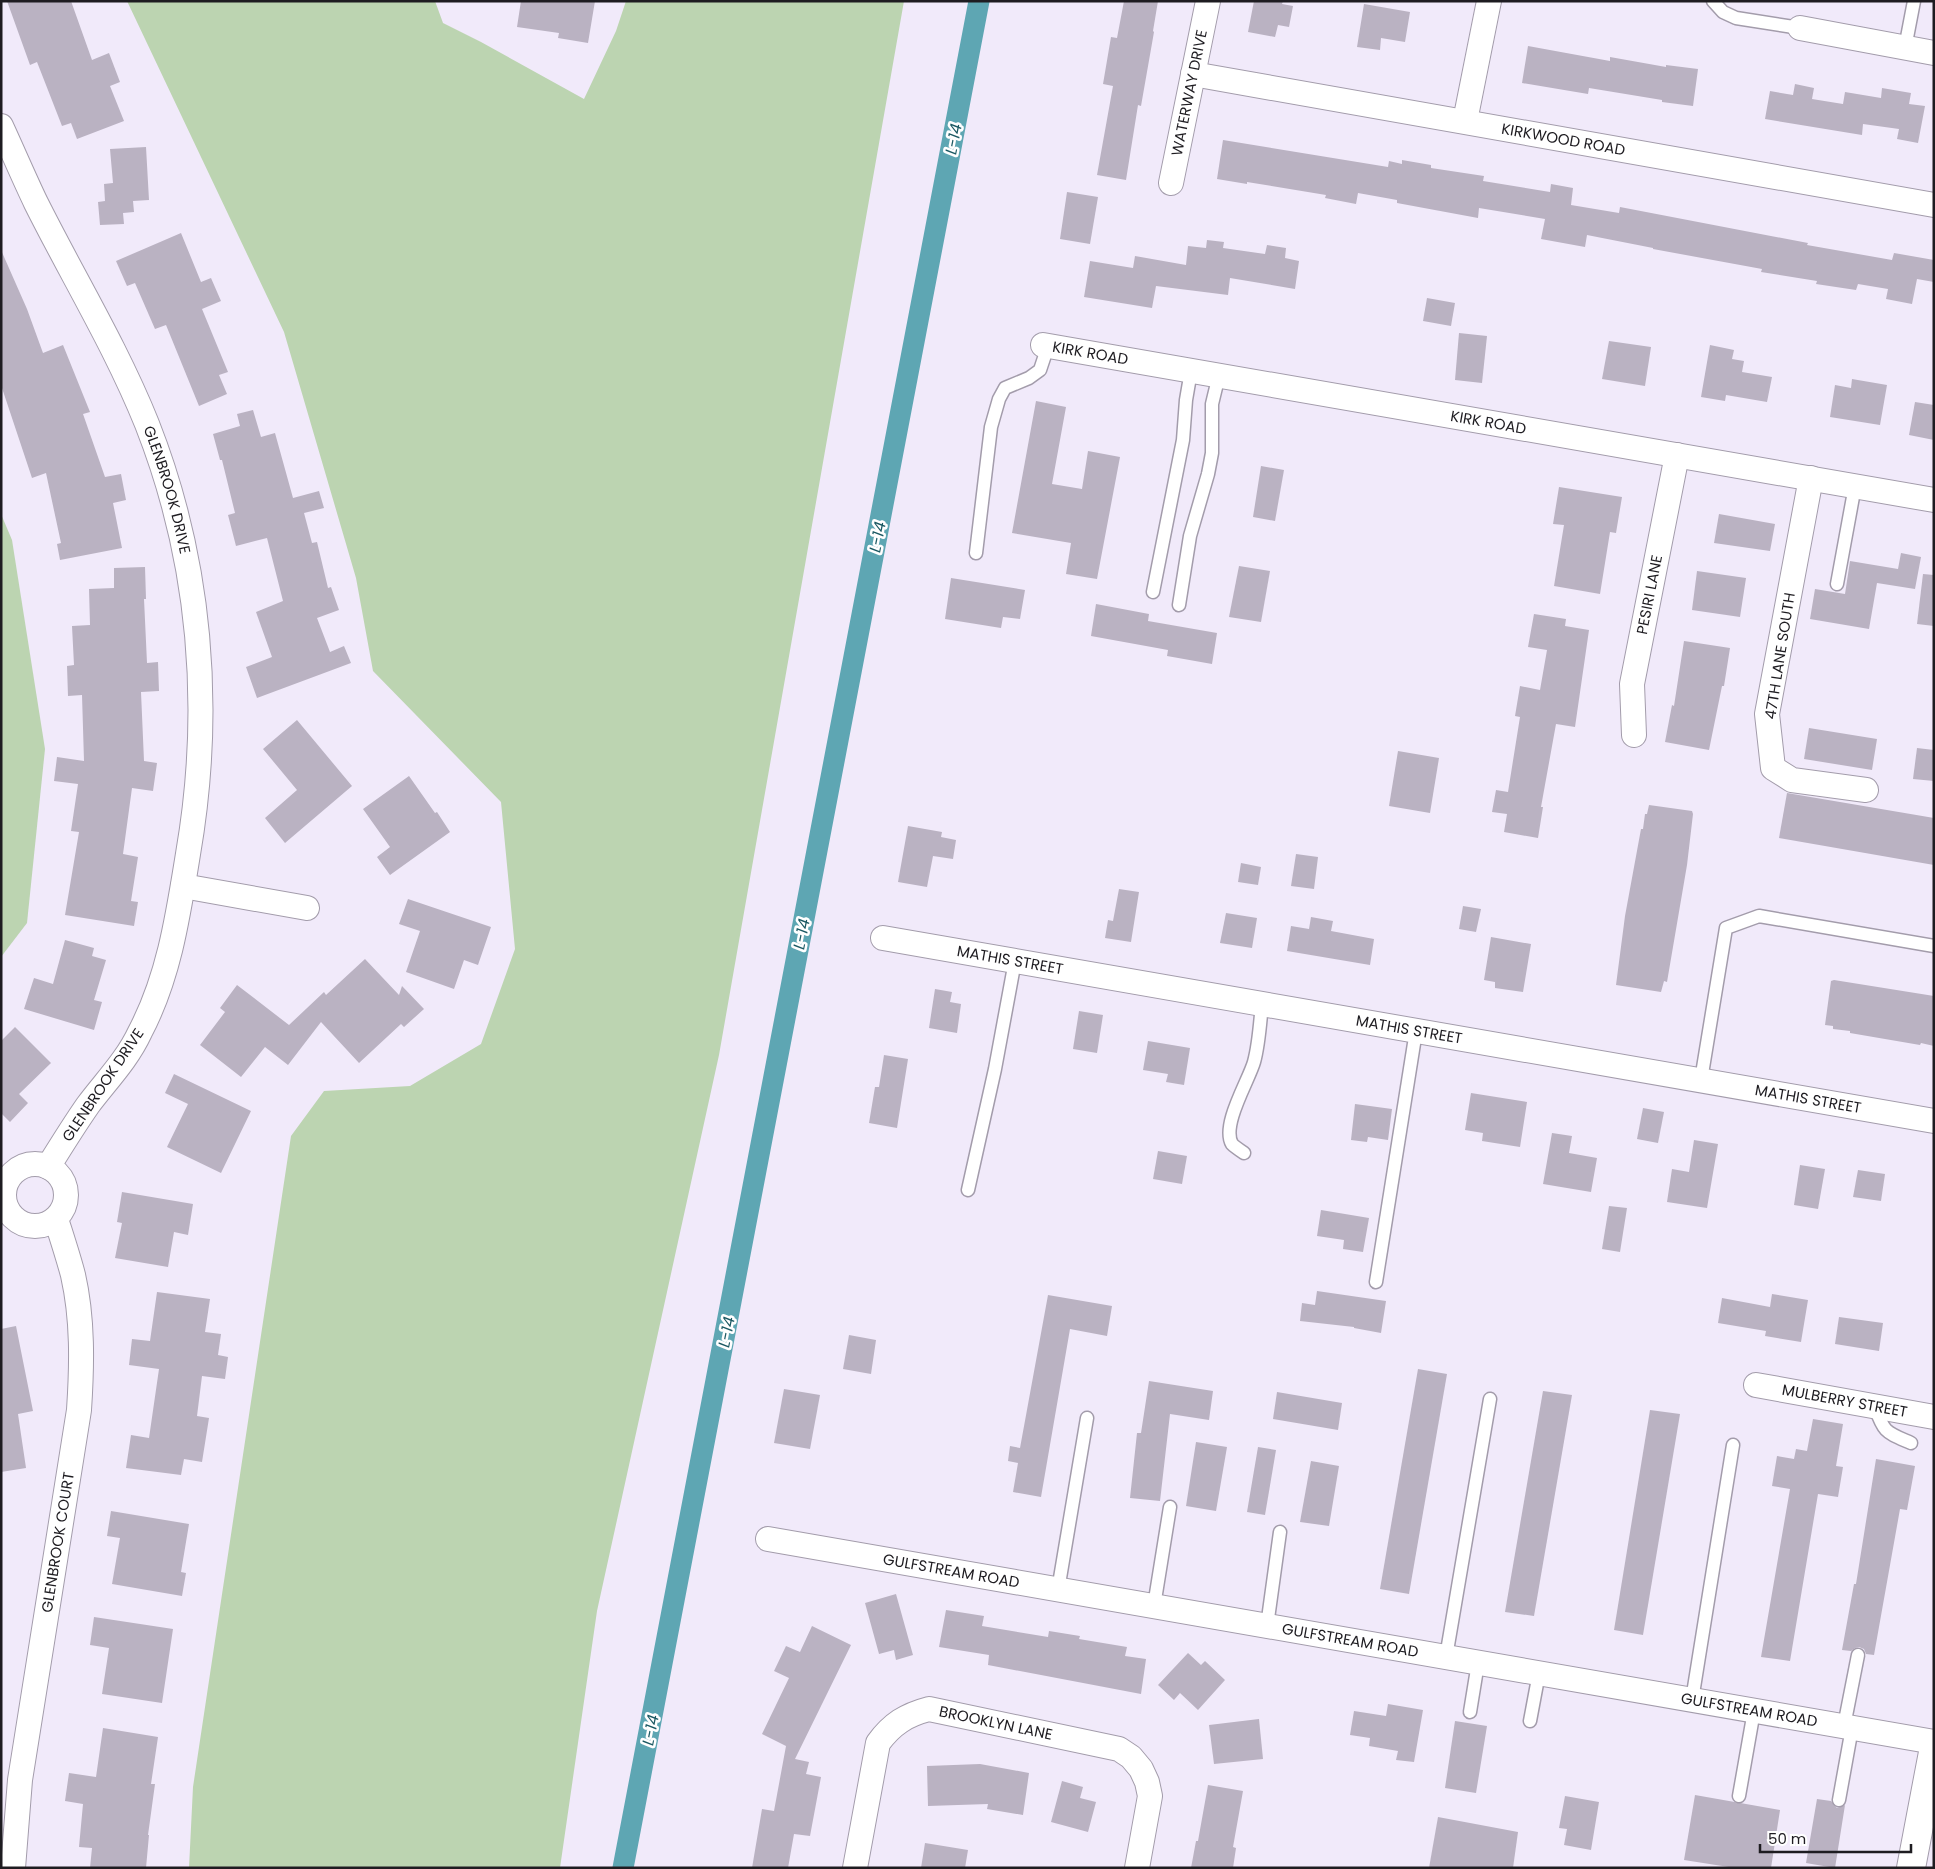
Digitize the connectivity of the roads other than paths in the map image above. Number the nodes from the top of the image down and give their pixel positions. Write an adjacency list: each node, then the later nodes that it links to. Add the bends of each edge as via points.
1 (1208, 1): 8 (street, WATERWAY DRIVE)
2 (1489, 1): 9 (street)
3 (1713, 1): 5 (lane, via 1723,12 1736,18)
4 (1914, 1): 6 (lane)
5 (1800, 28): 6 (street)
6 (1905, 48): 7 (street)
7 (1934, 53)
8 (1193, 74): 9 (street, KIRKWOOD ROAD); 11 (street, WATERWAY DRIVE)
9 (1465, 121): 12 (street, KIRKWOOD ROAD)
10 (1, 126): 26 (street, GLENBROOK DRIVE, via 36,202 130,383 167,482 183,542 194,601 202,721 198,781)
11 (1170, 183)
12 (1934, 205)
13 (1046, 345): 14 (street, KIRK ROAD); 20 (lane, via 1040,370 1005,388 999,399 992,427)
14 (1192, 370): 15 (street, KIRK ROAD); 22 (lane, via 1183,440)
15 (1220, 375): 16 (street, KIRK ROAD); 23 (lane, via 1212,404 1212,453 1190,536)
16 (1676, 455): 17 (street, KIRK ROAD); 24 (street, PESIRI LANE, via 1632,684)
17 (1811, 478): 18 (street, KIRK ROAD); 25 (street, 47TH LANE SOUTH, via 1767,714 1773,768 1792,780)
18 (1855, 486): 19 (street, KIRK ROAD); 21 (lane)
19 (1934, 500)
20 (976, 553)
21 (1837, 584)
22 (1153, 592)
23 (1179, 605)
24 (1634, 735)
25 (1866, 790)
26 (183, 886): 27 (street); 36 (street, GLENBROOK DRIVE, via 171,950 158,993 140,1034)
27 (307, 908)
28 (883, 938): 30 (street, MATHIS STREET)
29 (1934, 946): 33 (lane, via 1759,916 1726,928)
30 (1015, 961): 31 (street, MATHIS STREET); 37 (lane)
31 (1262, 1004): 32 (street, MATHIS STREET); 35 (lane, via 1254,1065 1236,1106 1231,1128 1233,1144)
32 (1416, 1031): 33 (street, MATHIS STREET); 40 (lane)
33 (1701, 1080): 34 (street, MATHIS STREET)
34 (1934, 1121)
35 (1244, 1153)
36 (48, 1166): 38 (street, via 32,1164 17,1169 9,1177); 39 (street, via 63,1181 67,1192 62,1211)
37 (968, 1190)
38 (3, 1193): 39 (street, via 6,1207 18,1222 38,1227)
39 (56, 1219): 67 (street, GLENBROOK COURT, via 78,1308 82,1359 79,1410 20,1780)
40 (1376, 1282)
41 (1756, 1385): 43 (street, MULBERRY STREET)
42 (1490, 1399): 55 (lane)
43 (1875, 1406): 44 (street, MULBERRY STREET); 46 (lane, via 1882,1426 1893,1436)
44 (1934, 1417)
45 (1087, 1418): 51 (lane)
46 (1911, 1444)
47 (1733, 1446): 58 (lane)
48 (1170, 1508): 52 (lane)
49 (1280, 1532): 53 (lane)
50 (768, 1539): 51 (street, GULFSTREAM ROAD)
51 (1058, 1590): 52 (street, GULFSTREAM ROAD)
52 (1154, 1606): 53 (street, GULFSTREAM ROAD)
53 (1267, 1626): 55 (street, GULFSTREAM ROAD)
54 (1858, 1655): 62 (lane)
55 (1446, 1657): 56 (street, GULFSTREAM ROAD)
56 (1478, 1663): 57 (street, GULFSTREAM ROAD); 60 (lane)
57 (1539, 1673): 58 (street, GULFSTREAM ROAD); 61 (lane)
58 (1692, 1700): 59 (street, GULFSTREAM ROAD)
59 (1754, 1711): 62 (street, GULFSTREAM ROAD); 65 (lane)
60 (1470, 1712)
61 (1530, 1721)
62 (1848, 1727): 63 (street, GULFSTREAM ROAD); 66 (lane)
63 (1934, 1742)
64 (1934, 1746): 70 (street)
65 (1739, 1796)
66 (1839, 1800)
67 (13, 1868)
68 (855, 1868): 69 (street, BROOKLYN LANE, via 878,1743 900,1720 929,1709 1119,1749 1131,1757 1147,1782 1150,1796)
69 (1137, 1868)
70 (1911, 1868)

